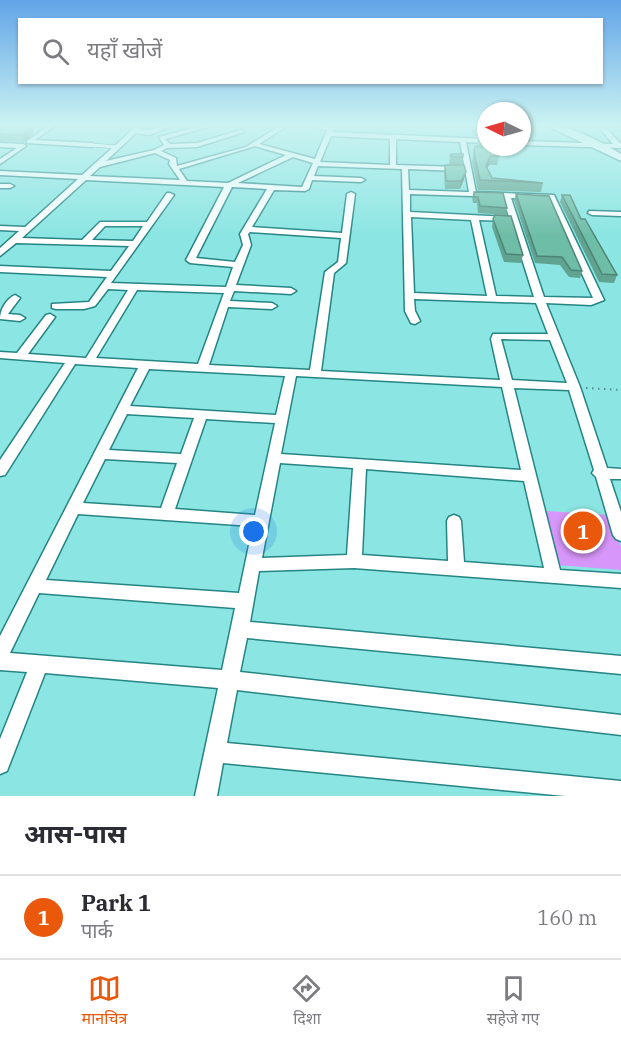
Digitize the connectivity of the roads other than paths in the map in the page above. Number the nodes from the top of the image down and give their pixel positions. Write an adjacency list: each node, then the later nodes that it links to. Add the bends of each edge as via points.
1 (101, 161): 10 (street)
2 (113, 161): 10 (street)
3 (173, 161): 13 (street)
4 (206, 161): 13 (street)
5 (279, 161): 22 (street)
6 (311, 161): 9 (street)
7 (393, 161): 11 (street)
8 (467, 161): 14 (street)
9 (317, 163): 11 (street); 17 (street)
10 (97, 165): 16 (street)
11 (393, 166): 12 (street)
12 (405, 167): 14 (street); 24 (street)
13 (177, 168): 19 (street)
14 (468, 169): 26 (street)
15 (0, 173): 16 (street)
16 (82, 178): 19 (street); 38 (street)
17 (311, 178): 18 (street); 23 (street, via 305,189)
18 (361, 180)
19 (186, 184): 22 (street)
20 (0, 186): 21 (street)
21 (10, 186)
22 (228, 186): 23 (street); 45 (street, via 190,260)
23 (271, 189): 39 (street)
24 (406, 192): 26 (street); 31 (street)
25 (351, 194): 40 (street)
26 (473, 194): 28 (street)
27 (170, 195): 36 (street)
28 (506, 195): 34 (street); 55 (street, via 552,199 600,299)
29 (621, 207): 30 (street)
30 (592, 213): 32 (street); 35 (street)
31 (407, 214): 33 (street); 52 (street)
32 (621, 214)
33 (474, 218): 34 (street); 54 (street)
34 (514, 220): 55 (street)
35 (621, 221)
36 (148, 224): 42 (street, via 103,224); 43 (street)
37 (0, 228): 38 (street)
38 (25, 229): 41 (street)
39 (247, 229): 40 (street); 45 (street, via 243,235 247,244)
40 (345, 236): 71 (street, via 342,263 330,272)
41 (14, 240): 42 (street); 44 (street)
42 (85, 242): 43 (street)
43 (134, 244): 47 (street)
44 (0, 253)
45 (238, 265): 50 (street)
46 (0, 269): 47 (street)
47 (112, 274): 48 (street)
48 (104, 286): 49 (street); 57 (street, via 88,306)
49 (134, 287): 50 (street); 67 (street)
50 (230, 289): 51 (street); 56 (street)
51 (291, 291)
52 (410, 296): 54 (street); 62 (street)
53 (15, 298): 59 (street)
54 (492, 298): 55 (street)
55 (540, 301): 63 (street)
56 (225, 304): 58 (street); 69 (street)
57 (56, 306)
58 (272, 306)
59 (1, 316): 61 (street)
60 (50, 317): 65 (street)
61 (20, 318)
62 (415, 321)
63 (553, 337): 72 (street, via 497,336); 73 (street)
64 (0, 355): 65 (street)
65 (20, 357): 66 (street)
66 (72, 360): 67 (street); 81 (street)
67 (89, 361): 68 (street)
68 (145, 365): 69 (street); 74 (street)
69 (202, 368): 70 (street)
70 (291, 373): 71 (street); 76 (street)
71 (315, 374): 72 (street)
72 (508, 384): 73 (street); 84 (street)
73 (574, 387): 82 (street)
74 (122, 410): 75 (street); 77 (street)
75 (201, 415): 76 (street); 79 (street)
76 (282, 419): 78 (street)
77 (100, 454): 79 (street); 85 (street)
78 (274, 458): 80 (street); 88 (street)
79 (186, 459): 86 (street)
80 (360, 464): 84 (street); 90 (street)
81 (0, 471)
82 (599, 473): 83 (street); 89 (street)
83 (621, 474)
84 (530, 476): 93 (street)
85 (73, 508): 86 (street); 95 (street)
86 (166, 515): 88 (street)
87 (454, 521): 92 (street)
88 (262, 522): 91 (street)
89 (621, 535)
90 (354, 561): 91 (street); 92 (street)
91 (253, 565): 96 (street)
92 (456, 569): 93 (street)
93 (554, 576): 94 (street)
94 (621, 581)
95 (34, 586): 96 (street); 98 (street)
96 (245, 601): 97 (street)
97 (240, 628): 101 (street); 102 (street)
98 (0, 654)
99 (0, 661): 100 (street)
100 (39, 665): 102 (street); 105 (street)
101 (621, 665)
102 (229, 680): 103 (street); 104 (street)
103 (621, 725)
104 (215, 752): 106 (street); 107 (street)
105 (0, 764)
106 (621, 790)
107 (206, 796)

